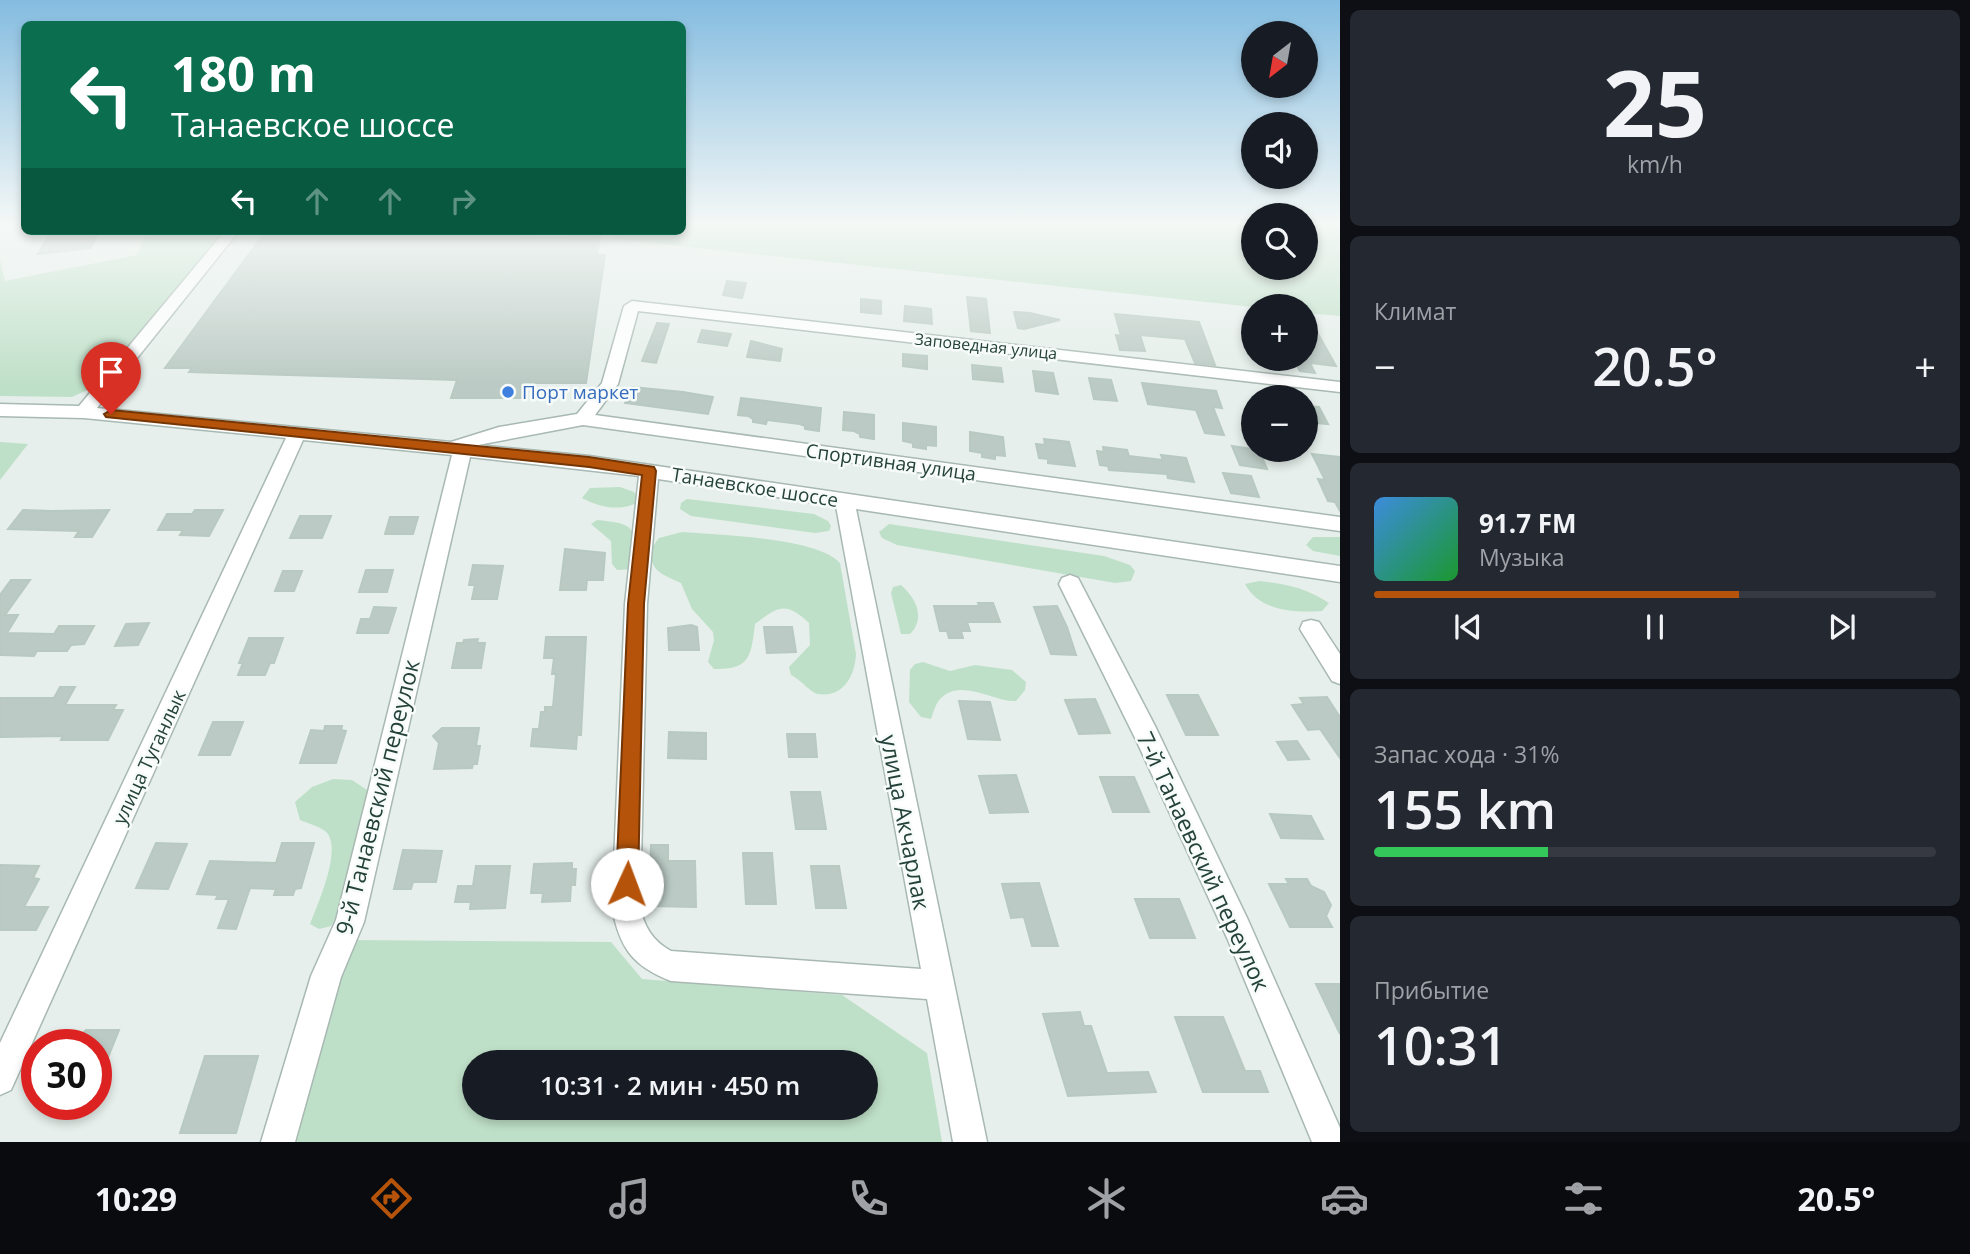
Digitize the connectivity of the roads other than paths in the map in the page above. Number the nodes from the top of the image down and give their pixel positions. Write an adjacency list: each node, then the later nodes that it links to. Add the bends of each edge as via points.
1 (193, 278): 4 (street)
2 (1340, 387): 5 (street, Заповедная улица, via 632,306 610,384)
3 (0, 410): 4 (street, Танаевское шоссе)
4 (84, 412): 6 (street, Танаевское шоссе)
5 (583, 419): 7 (street, Спортивная улица, via 499,433); 10 (street, Спортивная улица)
6 (297, 435): 7 (street, Танаевское шоссе); 16 (street, улица Туганлык)
7 (454, 448): 8 (street, Танаевское шоссе); 17 (street, 9-й Танаевский переулок, via 350,922 326,976)
8 (649, 471): 9 (street, Танаевское шоссе); 15 (street, via 636,604 627,895 629,925 636,941 653,958 671,966)
9 (845, 501): 11 (street, Танаевское шоссе); 15 (street, улица Акчарлак)
10 (1340, 524)
11 (1340, 574)
12 (1070, 584): 19 (street, 7-й Танаевский переулок, via 1238,930)
13 (1311, 629): 14 (street)
14 (1340, 674)
15 (938, 985): 18 (street, улица Акчарлак)
16 (0, 1079)
17 (278, 1142)
18 (971, 1142)
19 (1329, 1142)

